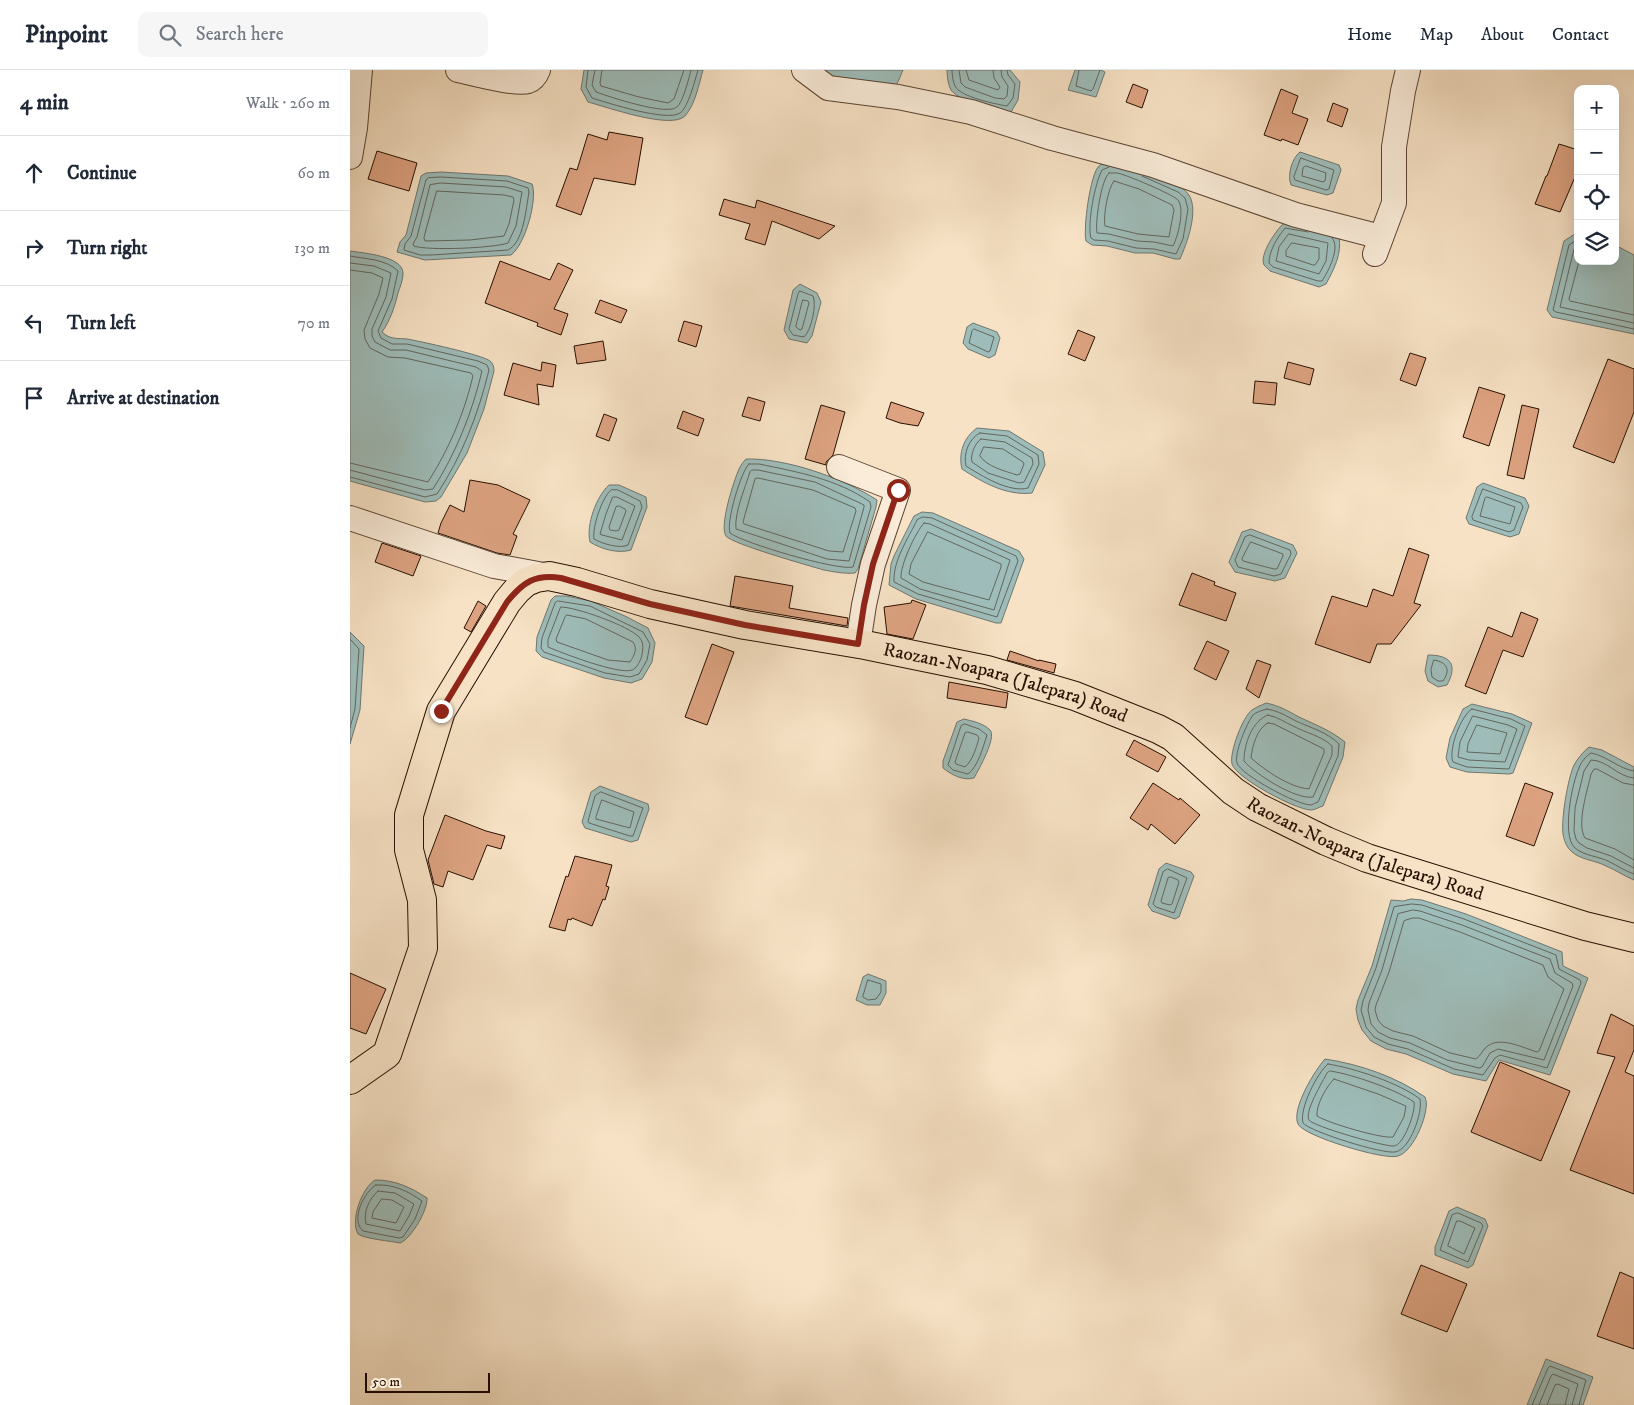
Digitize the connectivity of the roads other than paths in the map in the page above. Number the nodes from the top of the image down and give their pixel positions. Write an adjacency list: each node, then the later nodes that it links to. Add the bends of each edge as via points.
1 (360, 70): 6 (street)
2 (458, 70): 3 (street, via 526,82 534,78)
3 (538, 70)
4 (804, 70): 5 (street, via 828,88 898,97 972,112 1052,138 1153,164 1378,245 1394,204 1394,147)
5 (1408, 70)
6 (350, 157)
7 (839, 467): 10 (street, via 898,490 873,564)
8 (350, 518): 9 (street, via 494,566)
9 (549, 576): 10 (main road, Raozan-Noapara (Jalepara) Road, via 745,625); 12 (main road, Raozan-Noapara (Jalepara) Road, via 526,582 507,602 441,711 409,815 409,850 422,900 423,948 386,1054)
10 (858, 644): 11 (main road, Raozan-Noapara (Jalepara) Road, via 987,670 1075,696 1173,737 1241,796 1271,815 1326,841 1367,858 1585,926)
11 (1634, 938)
12 (350, 1080)

